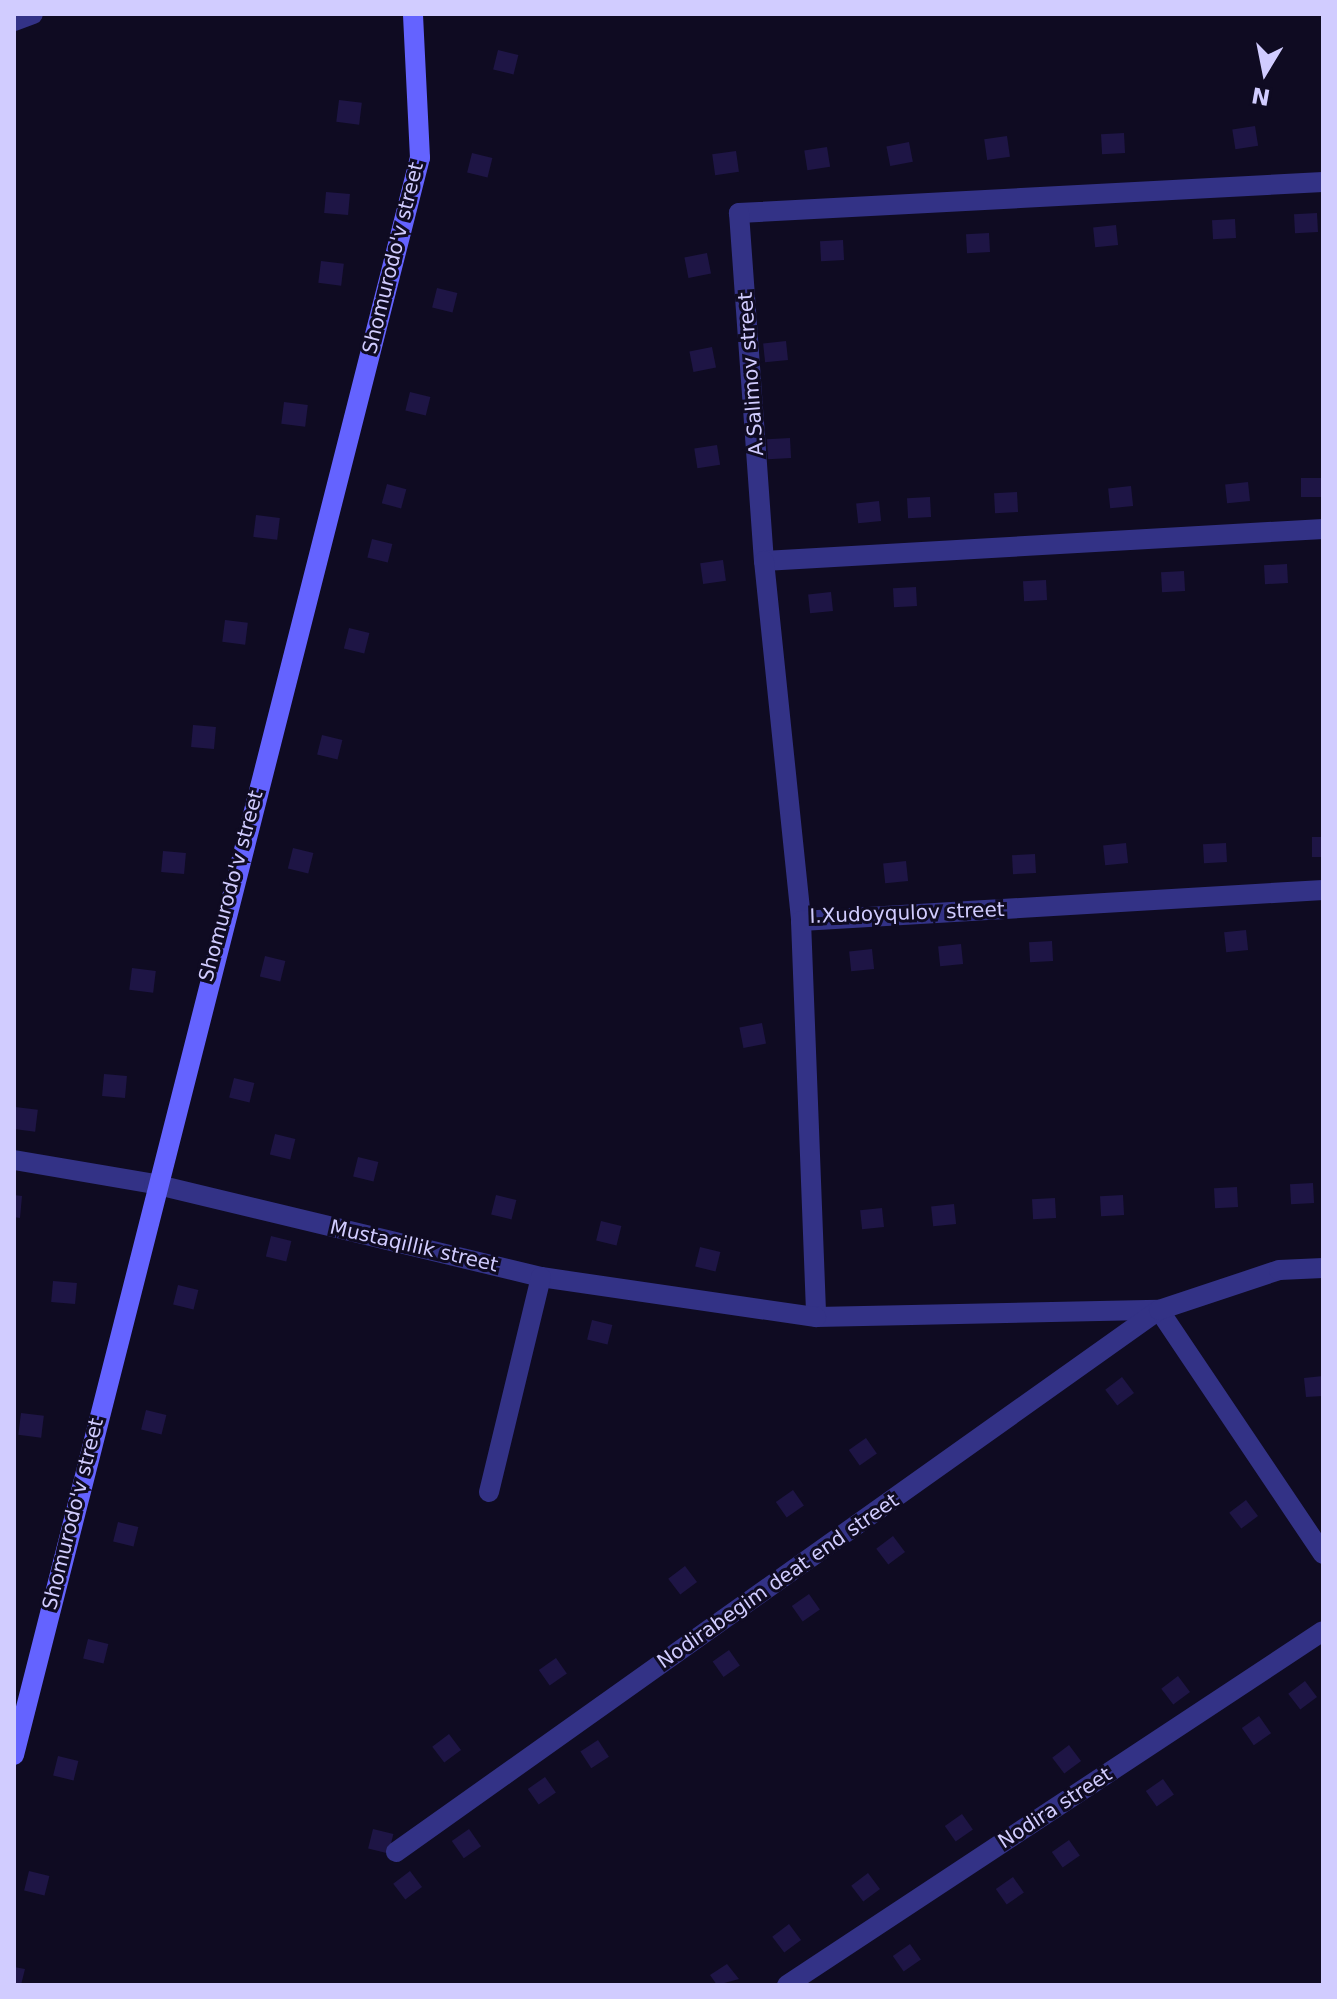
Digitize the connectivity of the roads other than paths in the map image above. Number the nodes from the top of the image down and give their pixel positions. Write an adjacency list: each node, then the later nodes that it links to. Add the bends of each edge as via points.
1 (33, 14): 3 (street)
2 (413, 14): 10 (street, Shomurodo'v street, via 420,158)
3 (14, 21)
4 (1323, 182): 6 (street, A.Salimov street, via 739,213)
5 (1323, 529): 6 (street)
6 (764, 561): 8 (street, I.Хudoyqulov street)
7 (1323, 890): 8 (street, I.Хudoyqulov street)
8 (801, 921): 14 (street)
9 (14, 1160): 10 (street, Mustaqillik street)
10 (154, 1184): 12 (street, Mustaqillik street); 18 (street, Shomurodo'v street)
11 (1323, 1268): 13 (street, via 1279,1270)
12 (541, 1277): 14 (street, Mustaqillik street); 15 (street)
13 (1159, 1310): 14 (street, Mustaqillik street); 16 (street); 19 (street, Nodirabegim deat end street)
14 (816, 1317)
15 (489, 1492)
16 (1323, 1554)
17 (1323, 1631): 20 (street, Nodira street)
18 (14, 1755)
19 (396, 1852)
20 (787, 1985)

